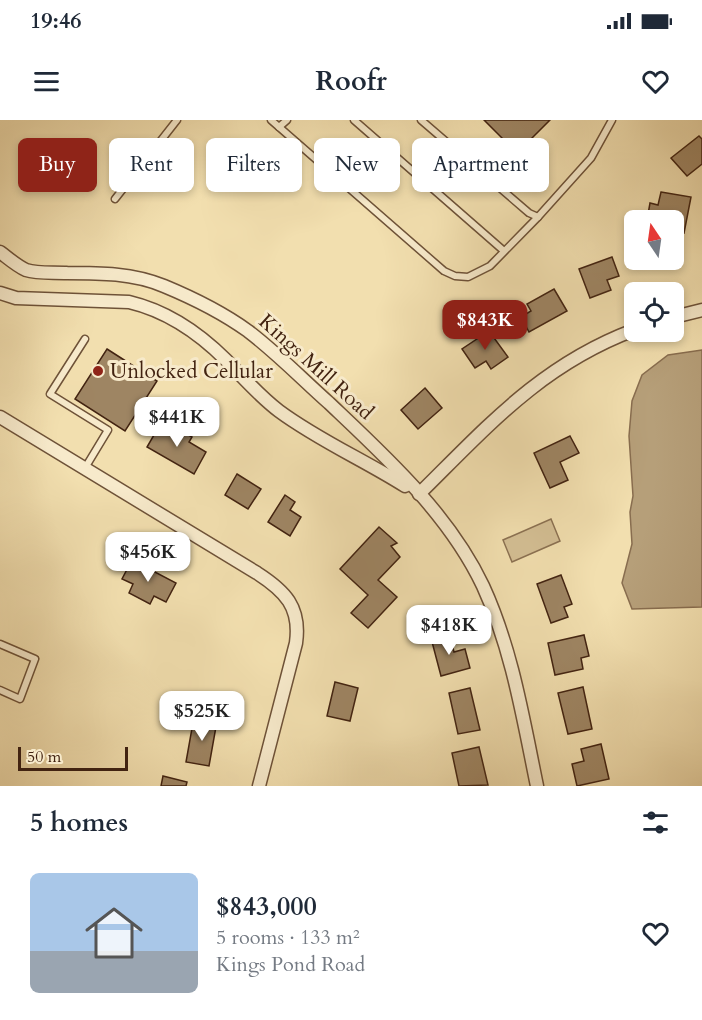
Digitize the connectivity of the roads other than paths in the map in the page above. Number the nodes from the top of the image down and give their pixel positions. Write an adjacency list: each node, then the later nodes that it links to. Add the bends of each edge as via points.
1 (177, 120): 8 (lane)
2 (271, 120): 7 (lane)
3 (287, 120): 7 (lane)
4 (354, 120): 10 (lane)
5 (422, 120): 9 (lane)
6 (612, 120): 9 (lane, via 591,158)
7 (279, 127): 10 (lane, via 444,271 468,277 490,266)
8 (115, 199)
9 (538, 217): 10 (lane)
10 (504, 251)
11 (0, 252): 19 (street, Kings Mill Road, via 36,272 113,274 148,280 224,316 273,351)
12 (0, 293): 19 (street, Kings Mill Road, via 16,298 129,302 169,316 209,344 260,395 295,422)
13 (702, 310): 14 (street)
14 (684, 314)
15 (624, 334): 19 (street, via 571,360 511,403)
16 (85, 339): 18 (lane, via 50,394 108,430)
17 (0, 417): 18 (street)
18 (84, 468): 22 (street, via 256,573 282,591 291,603 298,630 296,644)
19 (419, 494): 23 (street, Kings Mill Road, via 462,550 500,626)
20 (0, 644): 21 (lane, via 35,659 20,699)
21 (0, 690)
22 (259, 786)
23 (537, 786)

